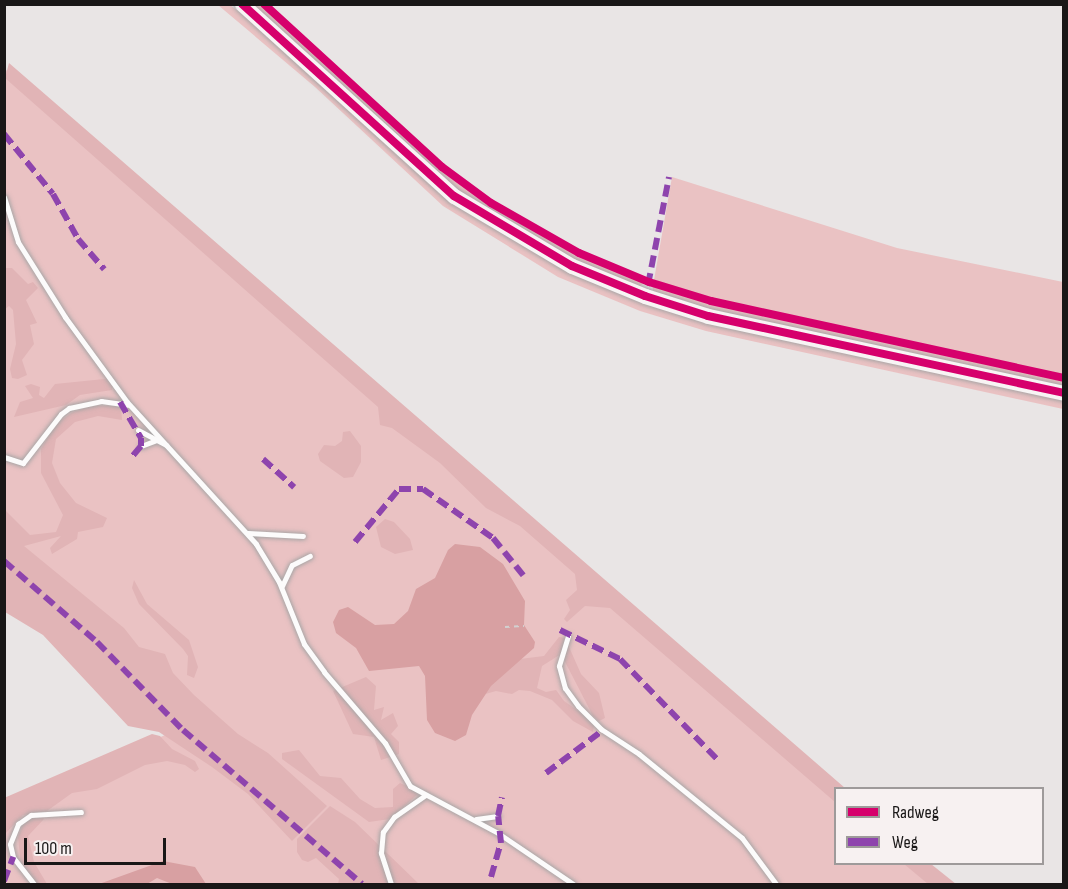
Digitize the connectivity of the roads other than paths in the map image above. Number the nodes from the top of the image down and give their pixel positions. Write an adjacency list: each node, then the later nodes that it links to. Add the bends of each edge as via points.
1 (242, 4): 3 (street, via 454,196 572,266 708,316)
2 (4, 197): 4 (lane, via 12,230 27,258)
3 (1064, 393)
4 (130, 405): 8 (lane); 9 (lane, via 100,401 69,408 60,414 23,463)
5 (138, 430): 6 (lane)
6 (157, 440): 7 (lane); 8 (lane)
7 (141, 446)
8 (172, 448): 10 (lane)
9 (4, 457)
10 (247, 533): 11 (lane); 13 (lane)
11 (303, 536)
12 (310, 556): 13 (lane, via 292,565)
13 (282, 588): 15 (lane, via 304,644 385,742 410,786)
14 (568, 636): 22 (lane, via 559,666 565,688 578,706 742,838)
15 (425, 795): 18 (lane); 20 (lane, via 394,817 383,832 381,853)
16 (81, 812): 19 (lane, via 38,813 18,824 10,844 13,857)
17 (498, 816): 18 (lane)
18 (474, 819): 21 (lane)
19 (34, 885)
20 (391, 885)
21 (573, 885)
22 (776, 885)

